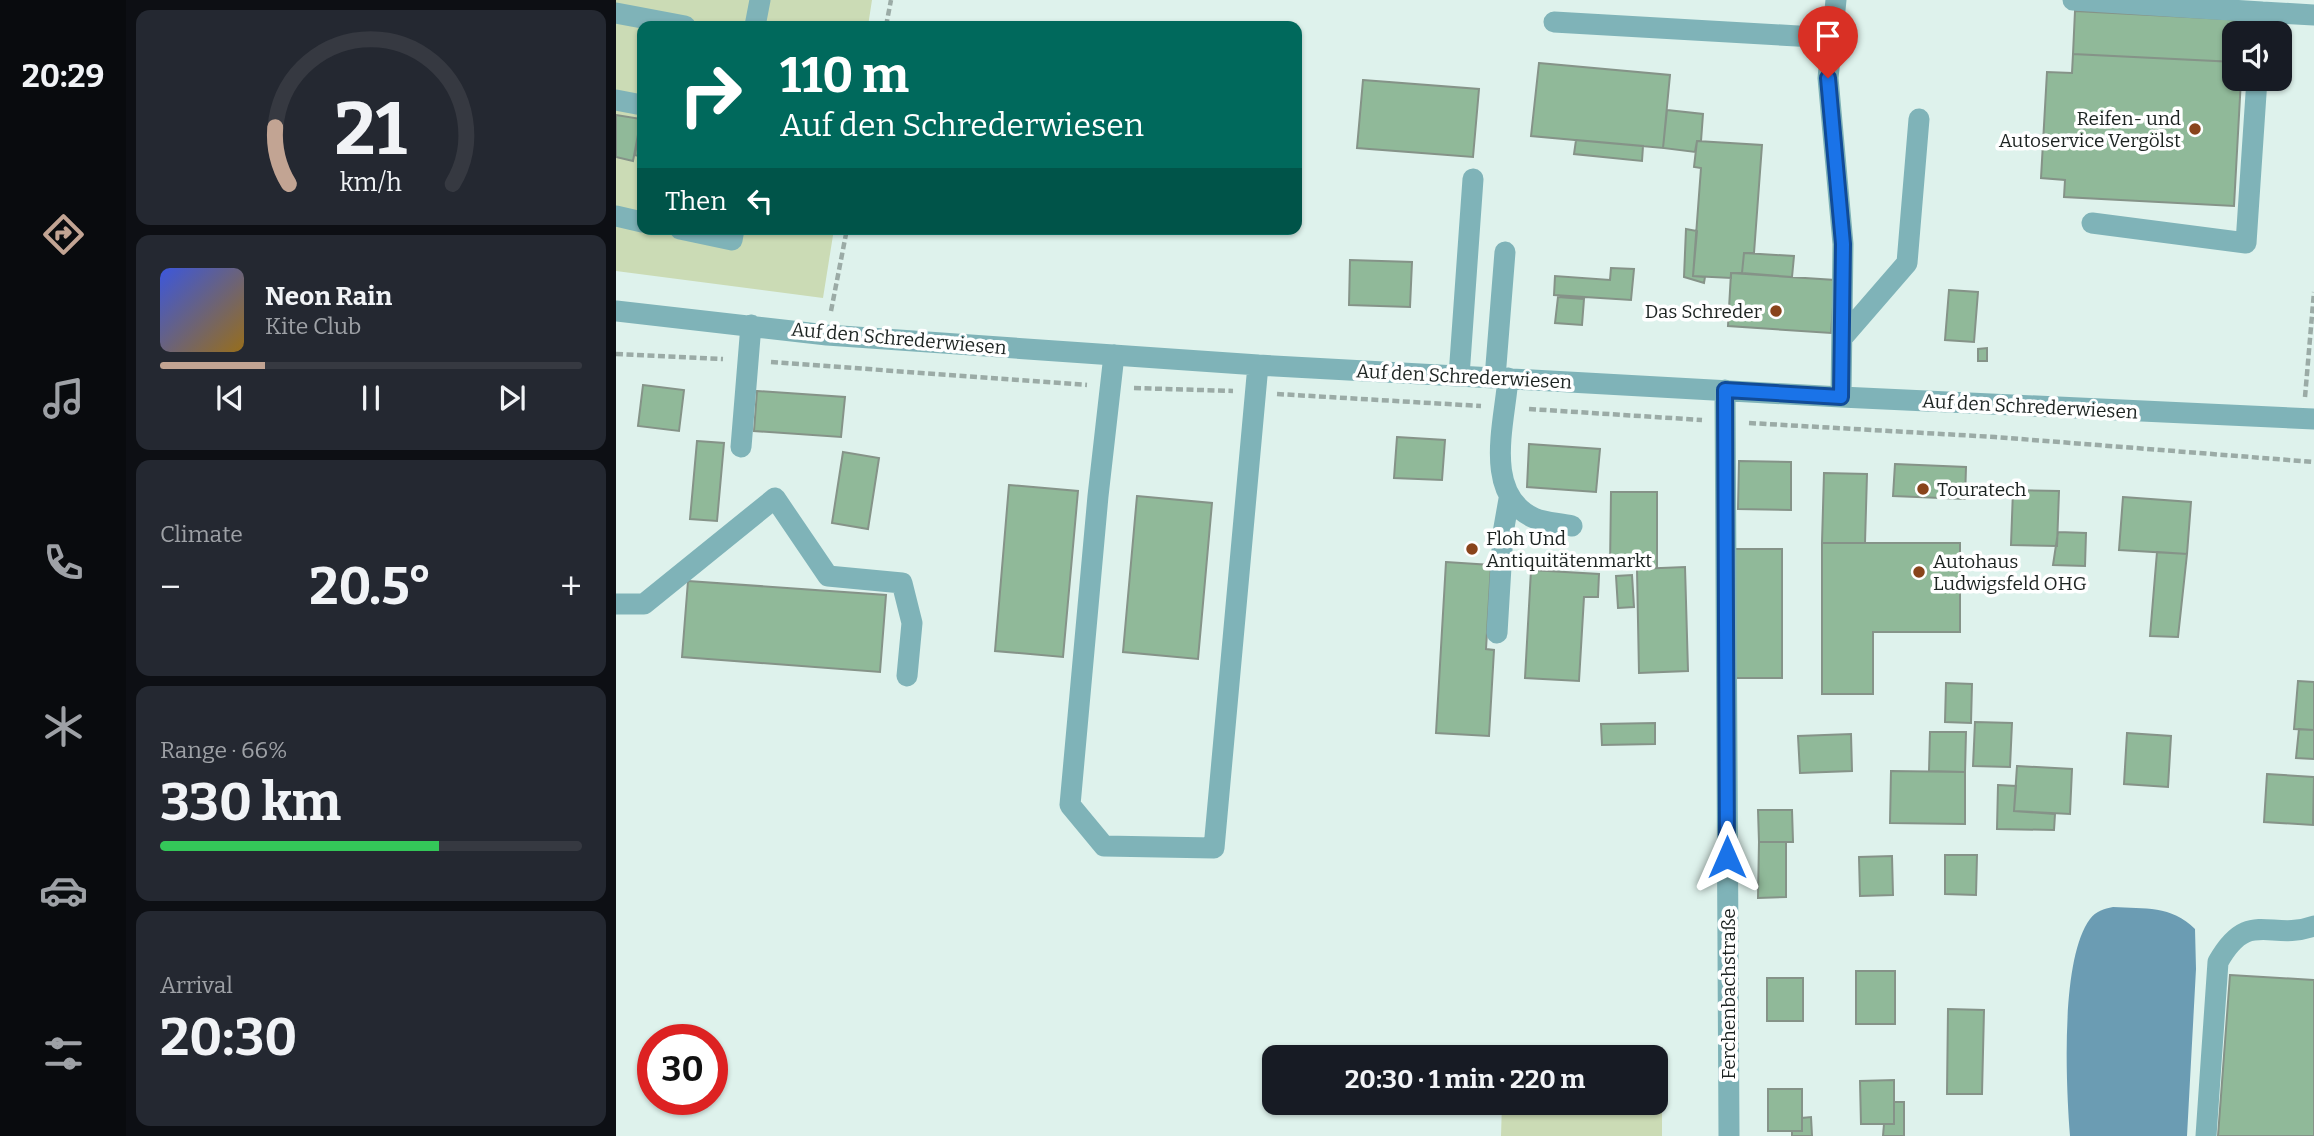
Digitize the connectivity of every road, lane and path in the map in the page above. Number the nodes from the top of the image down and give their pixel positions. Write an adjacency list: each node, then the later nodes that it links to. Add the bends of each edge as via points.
1 (760, 0): 9 (street)
2 (891, 0): 10 (path)
3 (1836, 0): 13 (street)
4 (2073, 0): 5 (street)
5 (2262, 12): 7 (street); 11 (street)
6 (616, 13): 8 (street)
7 (2314, 15)
8 (658, 21)
9 (756, 21)
10 (887, 21)
11 (2261, 21)
12 (1554, 22): 13 (street)
13 (1832, 38): 30 (street, via 1828,78 1843,244)
14 (2256, 91): 21 (street, via 2246,243)
15 (616, 100): 16 (street)
16 (637, 104)
17 (1919, 119): 30 (street, via 1907,263)
18 (1473, 179): 35 (street)
19 (616, 216): 20 (street)
20 (637, 221)
21 (2092, 223)
22 (708, 235): 23 (street, via 732,240)
23 (733, 235)
24 (846, 235): 29 (path)
25 (1505, 252): 36 (street)
26 (2314, 292): 42 (path)
27 (616, 311): 28 (street, Auf den Schrederwiesen)
28 (751, 325): 29 (street, Auf den Schrederwiesen); 33 (street)
29 (827, 335): 32 (street, Auf den Schrederwiesen)
30 (1842, 338): 40 (street)
31 (616, 354): 33 (path)
32 (1114, 355): 34 (street, Auf den Schrederwiesen); 37 (street)
33 (748, 361): 37 (path); 44 (street)
34 (1258, 365): 35 (street, Auf den Schrederwiesen); 39 (street)
35 (1459, 376): 36 (street, Auf den Schrederwiesen)
36 (1502, 378): 38 (street, Auf den Schrederwiesen); 41 (street)
37 (1111, 387): 39 (path); 39 (street, via 1070,804 1104,846 1214,848)
38 (1725, 390): 40 (street, Auf den Schrederwiesen); 43 (street, Ferchenbachstraße)
39 (1255, 392): 41 (path)
40 (1841, 397): 42 (street, Auf den Schrederwiesen)
41 (1506, 407): 43 (path); 46 (street, via 1499,453)
42 (2309, 419)
43 (1724, 421): 45 (path); 52 (street, Ferchenbachstraße)
44 (741, 447)
45 (2314, 462)
46 (1509, 499): 47 (street, via 1534,518); 49 (street)
47 (1572, 526)
48 (616, 604): 50 (street, via 644,604 775,498 828,576 902,583 912,623)
49 (1497, 633)
50 (907, 676)
51 (2314, 926): 53 (street, via 2249,929 2230,940 2218,962)
52 (1729, 1136)
53 (2206, 1136)

